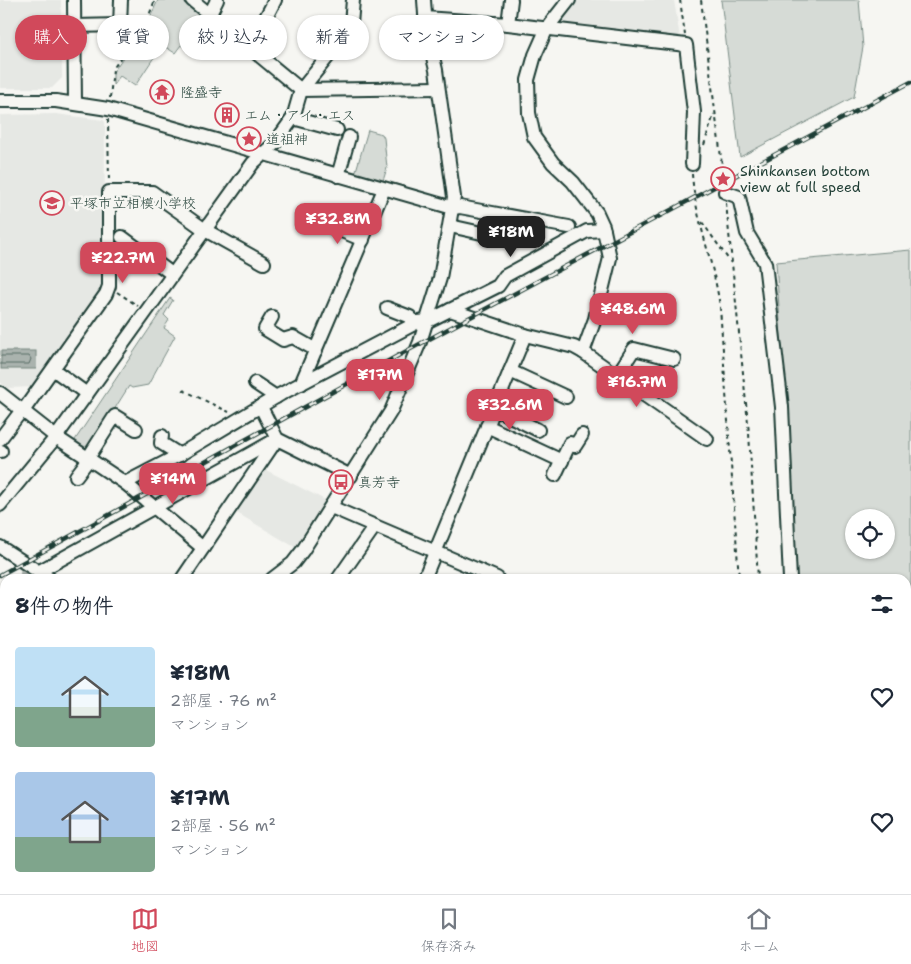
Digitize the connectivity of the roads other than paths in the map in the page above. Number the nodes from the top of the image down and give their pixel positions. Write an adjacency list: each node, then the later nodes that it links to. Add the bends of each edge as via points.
1 (74, 0): 11 (street)
2 (121, 0): 16 (street, via 120,25)
3 (192, 0): 10 (street)
4 (217, 0): 10 (street)
5 (275, 0): 12 (street)
6 (354, 0): 22 (street, via 348,30)
7 (424, 0): 13 (street)
8 (511, 0): 15 (street)
9 (569, 0): 17 (street)
10 (210, 14)
11 (75, 15)
12 (267, 15)
13 (425, 15)
14 (504, 24): 15 (street)
15 (508, 24): 17 (street)
16 (87, 26)
17 (547, 28): 29 (street, via 686,45 694,112); 38 (street, via 528,80 534,137 597,213)
18 (75, 60): 24 (street)
19 (265, 60): 22 (street)
20 (433, 60): 21 (street)
21 (438, 88): 22 (street); 33 (street)
22 (301, 90): 25 (street)
23 (0, 101): 24 (street)
24 (75, 103): 28 (street, via 109,105)
25 (293, 118): 26 (street); 28 (street, via 275,143)
26 (338, 130)
27 (349, 137): 30 (street)
28 (263, 153): 30 (street); 37 (street)
29 (692, 164)
30 (338, 176): 31 (street)
31 (384, 189): 33 (street); 40 (street)
32 (725, 192): 94 (street, via 739,197 747,233 765,263 782,407)
33 (453, 208): 35 (street); 36 (street, via 506,212)
34 (325, 224): 40 (street)
35 (450, 226): 41 (street); 47 (street, via 440,278)
36 (569, 227)
37 (205, 230): 42 (street); 43 (street); 52 (street, via 152,192 109,192 109,286)
38 (604, 230): 45 (street, via 587,231 506,276 498,286); 50 (street, via 610,258 595,320)
39 (122, 237): 43 (street)
40 (362, 240): 49 (street)
41 (513, 240)
42 (264, 263)
43 (172, 274): 59 (street)
44 (387, 308): 47 (street)
45 (450, 310): 47 (street); 48 (street)
46 (272, 318): 49 (street, via 265,329 283,340 292,337)
47 (422, 322): 56 (street); 78 (street, via 391,411)
48 (525, 335): 50 (street); 53 (street)
49 (316, 350): 56 (street)
50 (583, 352): 54 (street)
51 (668, 354): 54 (street, via 637,344)
52 (54, 370): 59 (street); 63 (street)
53 (510, 371): 57 (street); 62 (street)
54 (616, 377): 70 (street)
55 (255, 383): 60 (street)
56 (301, 384): 60 (street)
57 (560, 392)
58 (0, 393): 63 (street)
59 (87, 394): 69 (street)
60 (276, 397): 61 (street)
61 (261, 407): 71 (street); 73 (street)
62 (494, 408): 64 (street); 66 (street)
63 (23, 410): 69 (street); 72 (street)
64 (487, 426): 75 (street); 86 (street)
65 (136, 429): 74 (street, via 114,416)
66 (538, 430)
67 (582, 435): 75 (street, via 575,446 570,443)
68 (162, 436): 73 (street, via 160,444)
69 (56, 437): 74 (street); 80 (street)
70 (707, 439)
71 (277, 440): 78 (street); 81 (street); 85 (street)
72 (0, 447)
73 (180, 454): 79 (street)
74 (88, 458): 77 (street); 79 (street)
75 (562, 461): 76 (street)
76 (555, 475)
77 (76, 476)
78 (351, 476): 82 (street)
79 (125, 483): 81 (street)
80 (0, 506)
81 (154, 507): 85 (street); 87 (street)
82 (331, 507): 83 (street); 90 (street, via 293,563)
83 (376, 526): 86 (street); 91 (street)
84 (0, 547): 87 (street)
85 (203, 548): 89 (street)
86 (435, 551): 92 (street); 93 (street)
87 (38, 572): 88 (street)
88 (41, 574)
89 (185, 574)
90 (279, 574)
91 (342, 574)
92 (426, 574)
93 (488, 574)
94 (790, 574)

